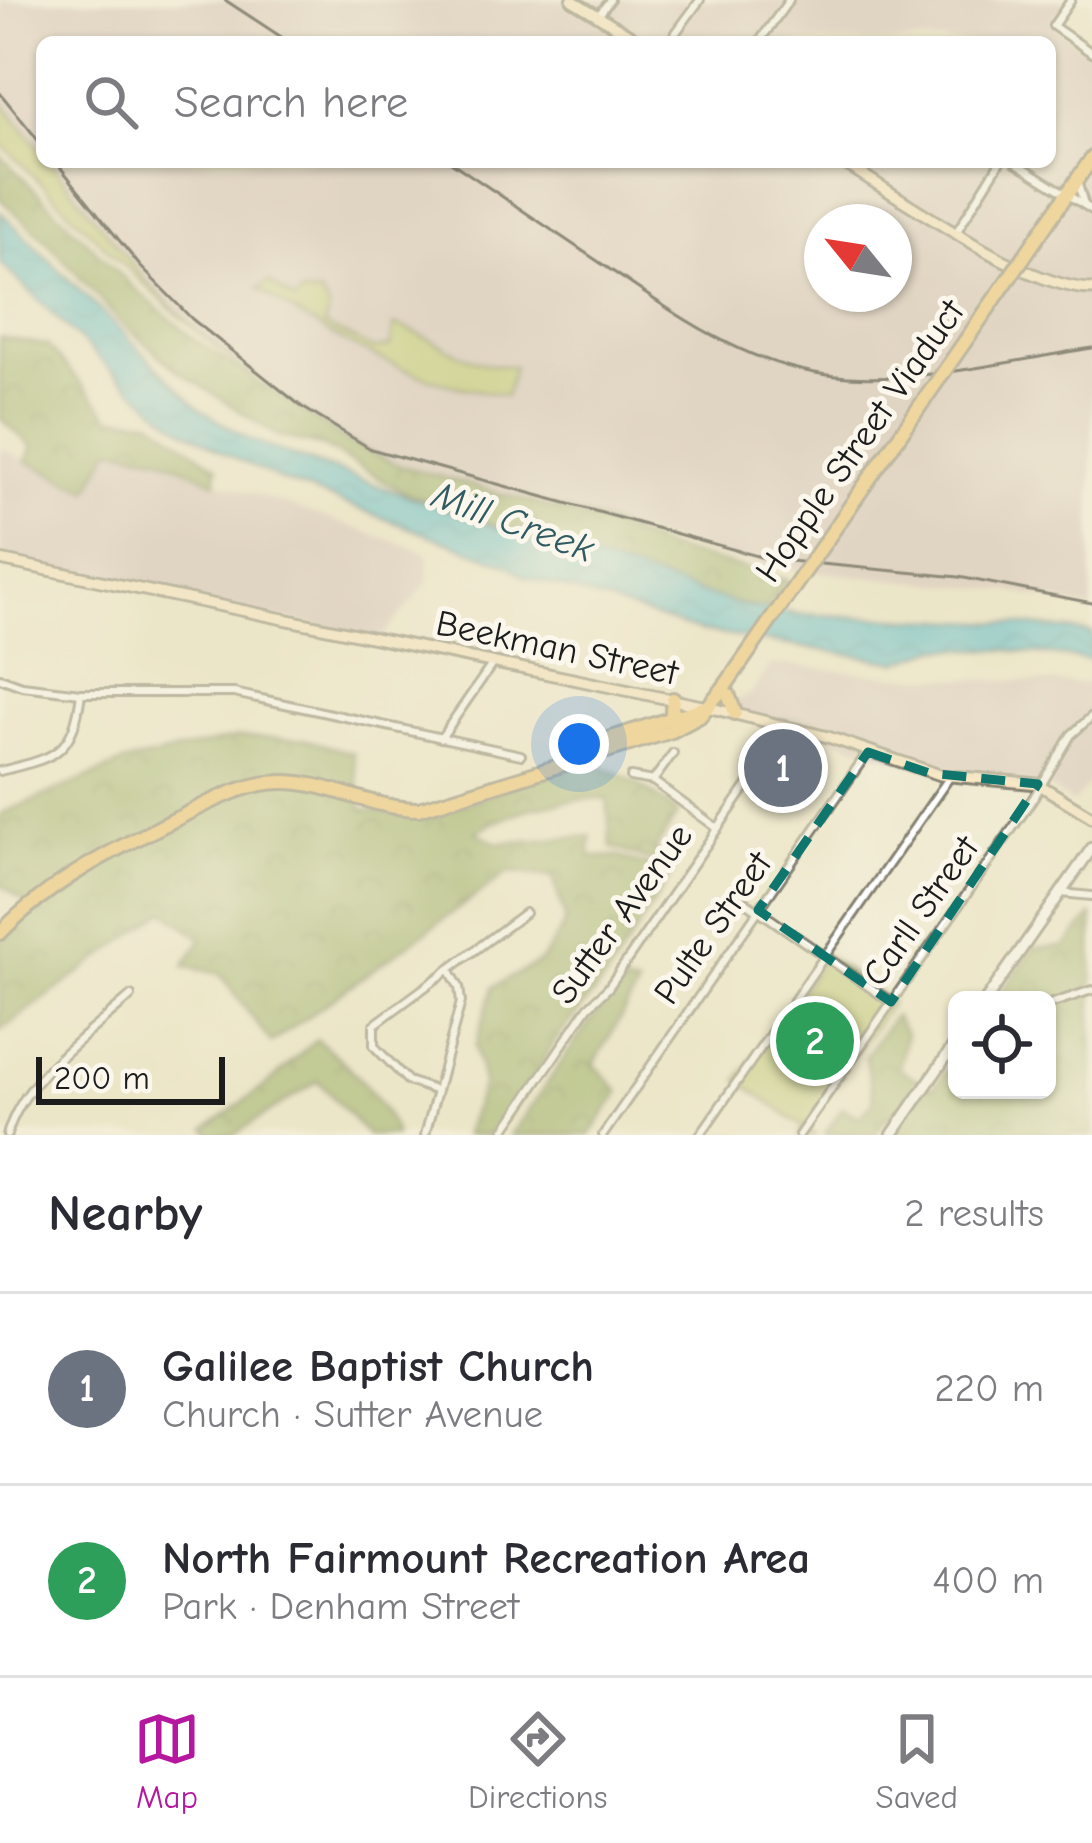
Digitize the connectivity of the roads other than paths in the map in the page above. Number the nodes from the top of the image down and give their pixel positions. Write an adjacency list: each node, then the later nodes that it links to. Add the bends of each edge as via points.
1 (572, 0): 6 (main road)
2 (610, 0): 6 (street)
3 (700, 0): 8 (street)
4 (789, 0): 9 (street)
5 (1071, 0): 10 (street, via 1053,26)
6 (598, 16): 7 (main road)
7 (630, 36)
8 (673, 36)
9 (763, 36)
10 (1092, 52)
11 (1092, 158): 15 (main road, Hopple Street Viaduct)
12 (852, 168): 18 (main road)
13 (996, 168): 18 (street)
14 (1025, 168): 16 (street)
15 (1077, 181): 16 (main road, Hopple Street Viaduct); 17 (street)
16 (1067, 196): 17 (street); 23 (main road, Hopple Street Viaduct, bridge)
17 (1088, 207)
18 (957, 231): 19 (main road, via 1034,273)
19 (1092, 289)
20 (0, 560): 21 (main road, Beekman Street)
21 (493, 663): 25 (main road, Beekman Street); 31 (street)
22 (0, 678): 24 (street)
23 (725, 690): 26 (main road, Hopple Street Viaduct); 27 (main road)
24 (81, 693): 31 (street, via 234,693); 35 (street, via 77,724 61,750)
25 (673, 699): 26 (main road, Beekman Street); 29 (main road)
26 (707, 707): 27 (main road, Beekman Street); 29 (main road); 49 (main road, via 653,738 418,808 300,783 250,787 76,870)
27 (735, 713): 30 (main road, Beekman Street)
28 (1090, 717): 39 (street, Carll Street)
29 (670, 722): 48 (main road, via 422,801 303,778 246,781 91,852)
30 (788, 726): 32 (main road, Beekman Street); 41 (street, Sutter Avenue)
31 (441, 738): 34 (street)
32 (868, 752): 36 (main road, Beekman Street); 46 (street, Pulte Street)
33 (673, 753): 38 (street)
34 (520, 755)
35 (0, 771)
36 (950, 775): 39 (main road, Beekman Street); 50 (street)
37 (631, 777): 38 (street)
38 (653, 782): 41 (street)
39 (1038, 784): 40 (main road, Beekman Street); 55 (street, Carll Street)
40 (1092, 817)
41 (717, 828): 62 (street, Sutter Avenue)
42 (1092, 848): 43 (street)
43 (1061, 893): 45 (street); 53 (street)
44 (736, 895): 46 (street)
45 (1092, 896)
46 (758, 910): 50 (street); 63 (street, Pulte Street)
47 (525, 913): 51 (street)
48 (0, 922)
49 (0, 932)
50 (825, 956): 55 (street); 64 (street)
51 (449, 969): 58 (street, via 461,1003); 58 (street, via 382,1016 371,1036 408,1082)
52 (1092, 990): 56 (street)
53 (992, 991)
54 (130, 996): 60 (street, via 33,1085)
55 (891, 1001): 65 (street, Carll Street)
56 (1056, 1002)
57 (948, 1054): 59 (street)
58 (437, 1090): 61 (street)
59 (894, 1134)
60 (7, 1135)
61 (425, 1135)
62 (501, 1135)
63 (603, 1135)
64 (700, 1135)
65 (799, 1135)

